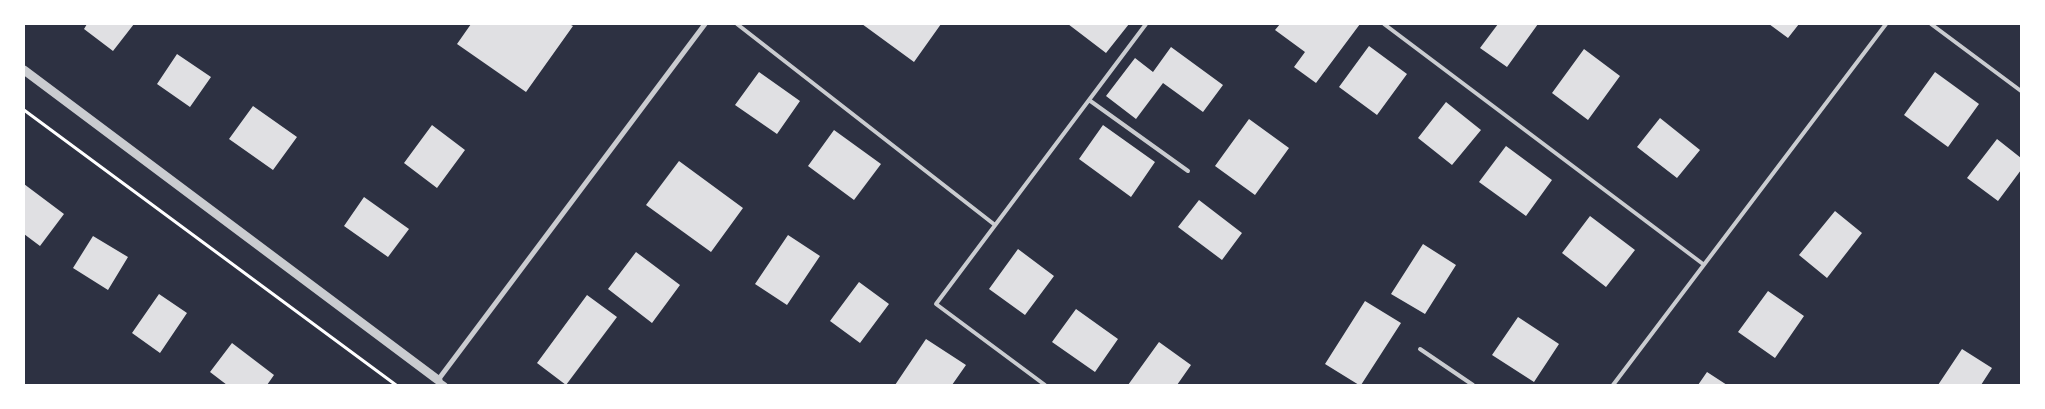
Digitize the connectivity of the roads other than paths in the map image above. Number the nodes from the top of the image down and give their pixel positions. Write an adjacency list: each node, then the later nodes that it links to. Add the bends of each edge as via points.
1 (705, 24): 14 (street)
2 (737, 24): 11 (lane)
3 (1146, 24): 9 (lane)
4 (1384, 24): 12 (lane)
5 (1886, 24): 12 (lane)
6 (1931, 24): 8 (lane)
7 (24, 70): 14 (street)
8 (2021, 91)
9 (1089, 100): 10 (lane); 11 (lane)
10 (1188, 171)
11 (995, 225): 15 (lane, via 936,304)
12 (1704, 264): 17 (lane)
13 (1420, 349): 16 (lane)
14 (439, 384)
15 (1045, 385)
16 (1473, 385)
17 (1614, 385)

